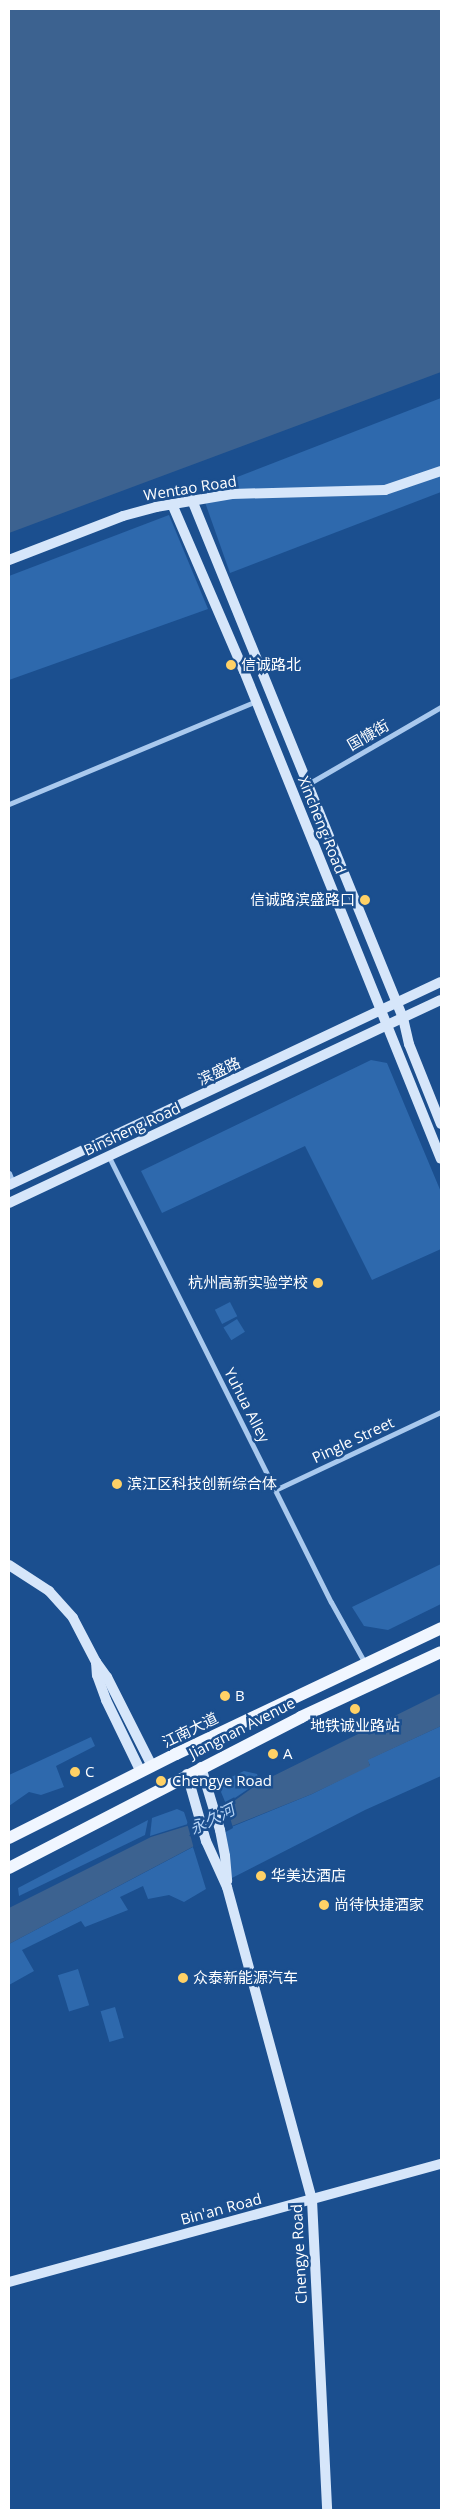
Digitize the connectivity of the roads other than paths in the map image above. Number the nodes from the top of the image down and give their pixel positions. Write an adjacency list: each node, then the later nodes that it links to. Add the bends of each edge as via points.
1 (441, 471): 2 (main road, Wentao Road, via 385,490 232,494)
2 (192, 500): 3 (main road, Wentao Road); 7 (main road, Xincheng Road)
3 (172, 504): 4 (main road, Wentao Road, via 123,516); 5 (main road, Xincheng Road)
4 (9, 560)
5 (256, 701): 8 (street); 12 (main road, Xincheng Road)
6 (441, 707): 7 (street, 国慷街)
7 (307, 785): 11 (main road, Xincheng Road)
8 (9, 804)
9 (441, 982): 11 (main road, 滨盛路)
10 (441, 1000): 13 (main road)
11 (397, 1003): 12 (main road, 滨盛路); 13 (main road, Xincheng Road)
12 (381, 1010): 14 (main road, Xincheng Road); 18 (main road, 滨盛路)
13 (403, 1018): 14 (main road, Binsheng Road); 15 (main road, Xincheng Road)
14 (387, 1025): 16 (main road, Binsheng Road); 17 (main road, Xincheng Road)
15 (441, 1124)
16 (108, 1157): 19 (main road, Binsheng Road); 21 (street, Yuhua Alley)
17 (441, 1159)
18 (10, 1180)
19 (9, 1203)
20 (441, 1412): 21 (street, Pingle Street)
21 (275, 1490): 25 (street, Yuhua Alley)
22 (9, 1565): 27 (main road, via 50,1591 73,1618 107,1676)
23 (441, 1628): 25 (main road, 江南大道)
24 (441, 1652): 26 (main road, Jiangnan Avenue)
25 (365, 1663): 27 (main road, 江南大道)
26 (201, 1767): 28 (main road, Jiangnan Avenue); 31 (main road, Chengye Road, via 225,1856)
27 (147, 1769): 29 (main road, 江南大道)
28 (187, 1774): 30 (main road, Jiangnan Avenue); 31 (main road, Chengye Road, via 210,1851)
29 (9, 1838)
30 (9, 1868)
31 (227, 1887): 33 (main road, Chengye Road)
32 (441, 2164): 33 (main road, Bin'an Road)
33 (312, 2200): 34 (main road, Bin'an Road); 35 (main road, Chengye Road)
34 (9, 2282)
35 (327, 2510)

